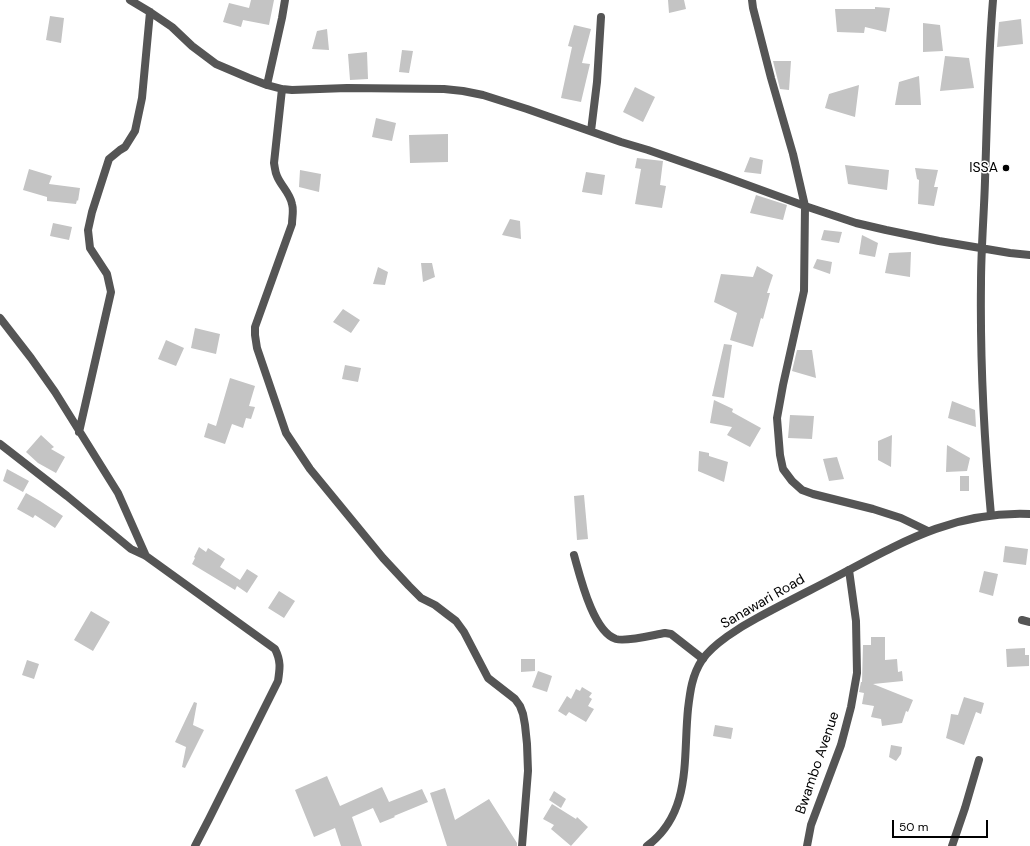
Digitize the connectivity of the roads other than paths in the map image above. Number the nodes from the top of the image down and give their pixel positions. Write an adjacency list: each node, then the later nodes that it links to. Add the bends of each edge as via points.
1 (130, 0): 5 (street)
2 (285, 0): 7 (street)
3 (752, 0): 10 (street)
4 (993, 0): 11 (street)
5 (150, 12): 7 (street, via 216,64); 14 (street, via 142,98 135,131 124,148 109,159 88,230 90,248 107,274 111,292)
6 (601, 17): 9 (street)
7 (267, 85): 8 (street)
8 (282, 89): 9 (street, via 444,88 484,95); 25 (street, via 274,163 277,176 292,203 292,224 255,327 257,348 286,433 310,469 409,586 421,598 435,605 456,622 488,678 520,706 525,725 528,764)
9 (591, 132): 10 (street, via 720,174)
10 (805, 206): 11 (street, via 886,230); 18 (street, via 804,291 777,418 783,469 802,490 901,518)
11 (982, 248): 12 (street); 17 (street, via 982,363)
12 (1030, 255)
13 (0, 318): 14 (street, via 55,392)
14 (79, 432): 20 (street, via 118,493)
15 (0, 444): 20 (street, via 132,549)
16 (1030, 514): 17 (street, Sanawari Road)
17 (991, 515): 18 (street, Sanawari Road)
18 (928, 531): 21 (street, Sanawari Road)
19 (574, 555): 22 (street, via 589,602 599,624 608,634 616,639 626,640 671,634)
20 (146, 556): 24 (street, via 275,650 279,658 278,681)
21 (849, 570): 22 (street, Sanawari Road, via 742,626 716,645); 27 (street, Bwambo Avenue, via 856,621 857,673 841,745 811,826)
22 (703, 659): 26 (street, Sanawari Road, via 691,684 680,799 664,831)
23 (979, 760): 28 (street)
24 (195, 846)
25 (522, 846)
26 (647, 846)
27 (807, 846)
28 (952, 846)

